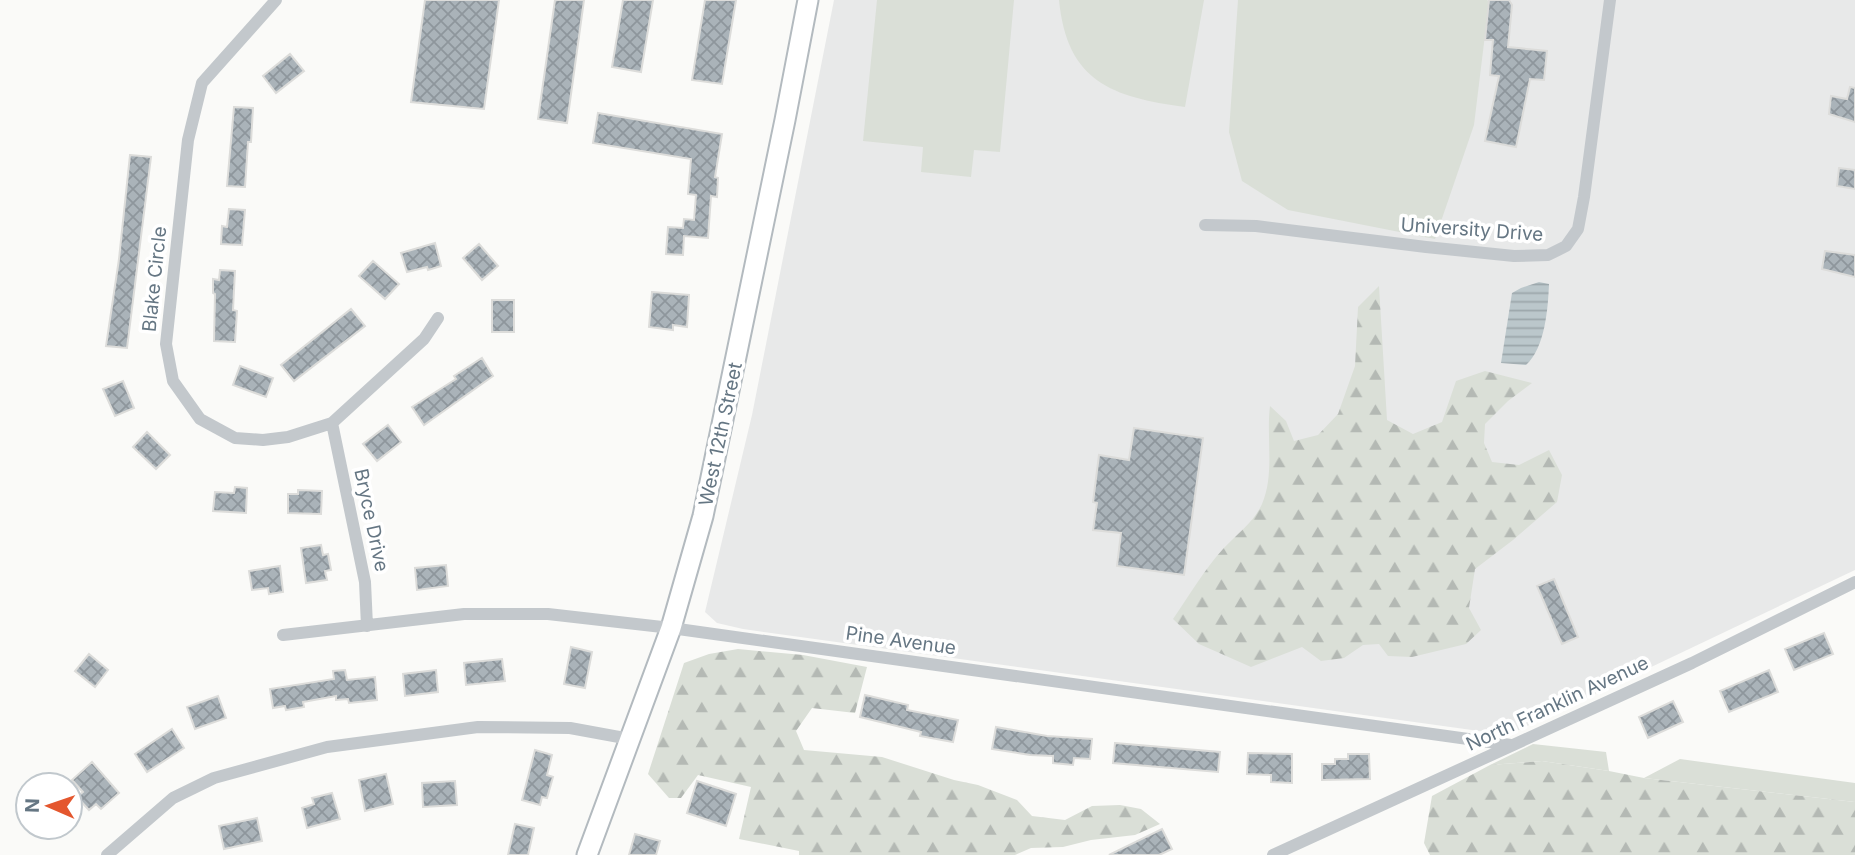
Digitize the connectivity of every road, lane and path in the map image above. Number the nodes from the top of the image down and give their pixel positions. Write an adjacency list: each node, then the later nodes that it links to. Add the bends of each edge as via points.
1 (276, 0): 6 (street, Blake Circle, via 202,83 188,140 166,344 173,382 200,419 235,438 288,437)
2 (808, 0): 9 (main road, West 12th Street, via 703,516)
3 (1610, 0): 4 (street, University Drive, via 1584,197 1578,229 1566,246 1548,255 1514,256 1255,226)
4 (1205, 225)
5 (438, 318): 6 (street, Blake Circle, via 424,339)
6 (332, 423): 8 (street, Bryce Drive, via 365,582)
7 (1855, 582): 12 (street, North Franklin Avenue)
8 (367, 626): 9 (street, Pine Avenue, via 464,614 548,614); 10 (street, Pine Avenue)
9 (671, 628): 11 (main road, West 12th Street); 12 (street, Pine Avenue)
10 (283, 635)
11 (630, 739): 13 (street, via 570,729 478,727 327,747 214,778 173,798); 14 (main road, West 12th Street)
12 (1511, 745): 15 (street, North Franklin Avenue)
13 (107, 855)
14 (587, 855)
15 (1273, 855)

